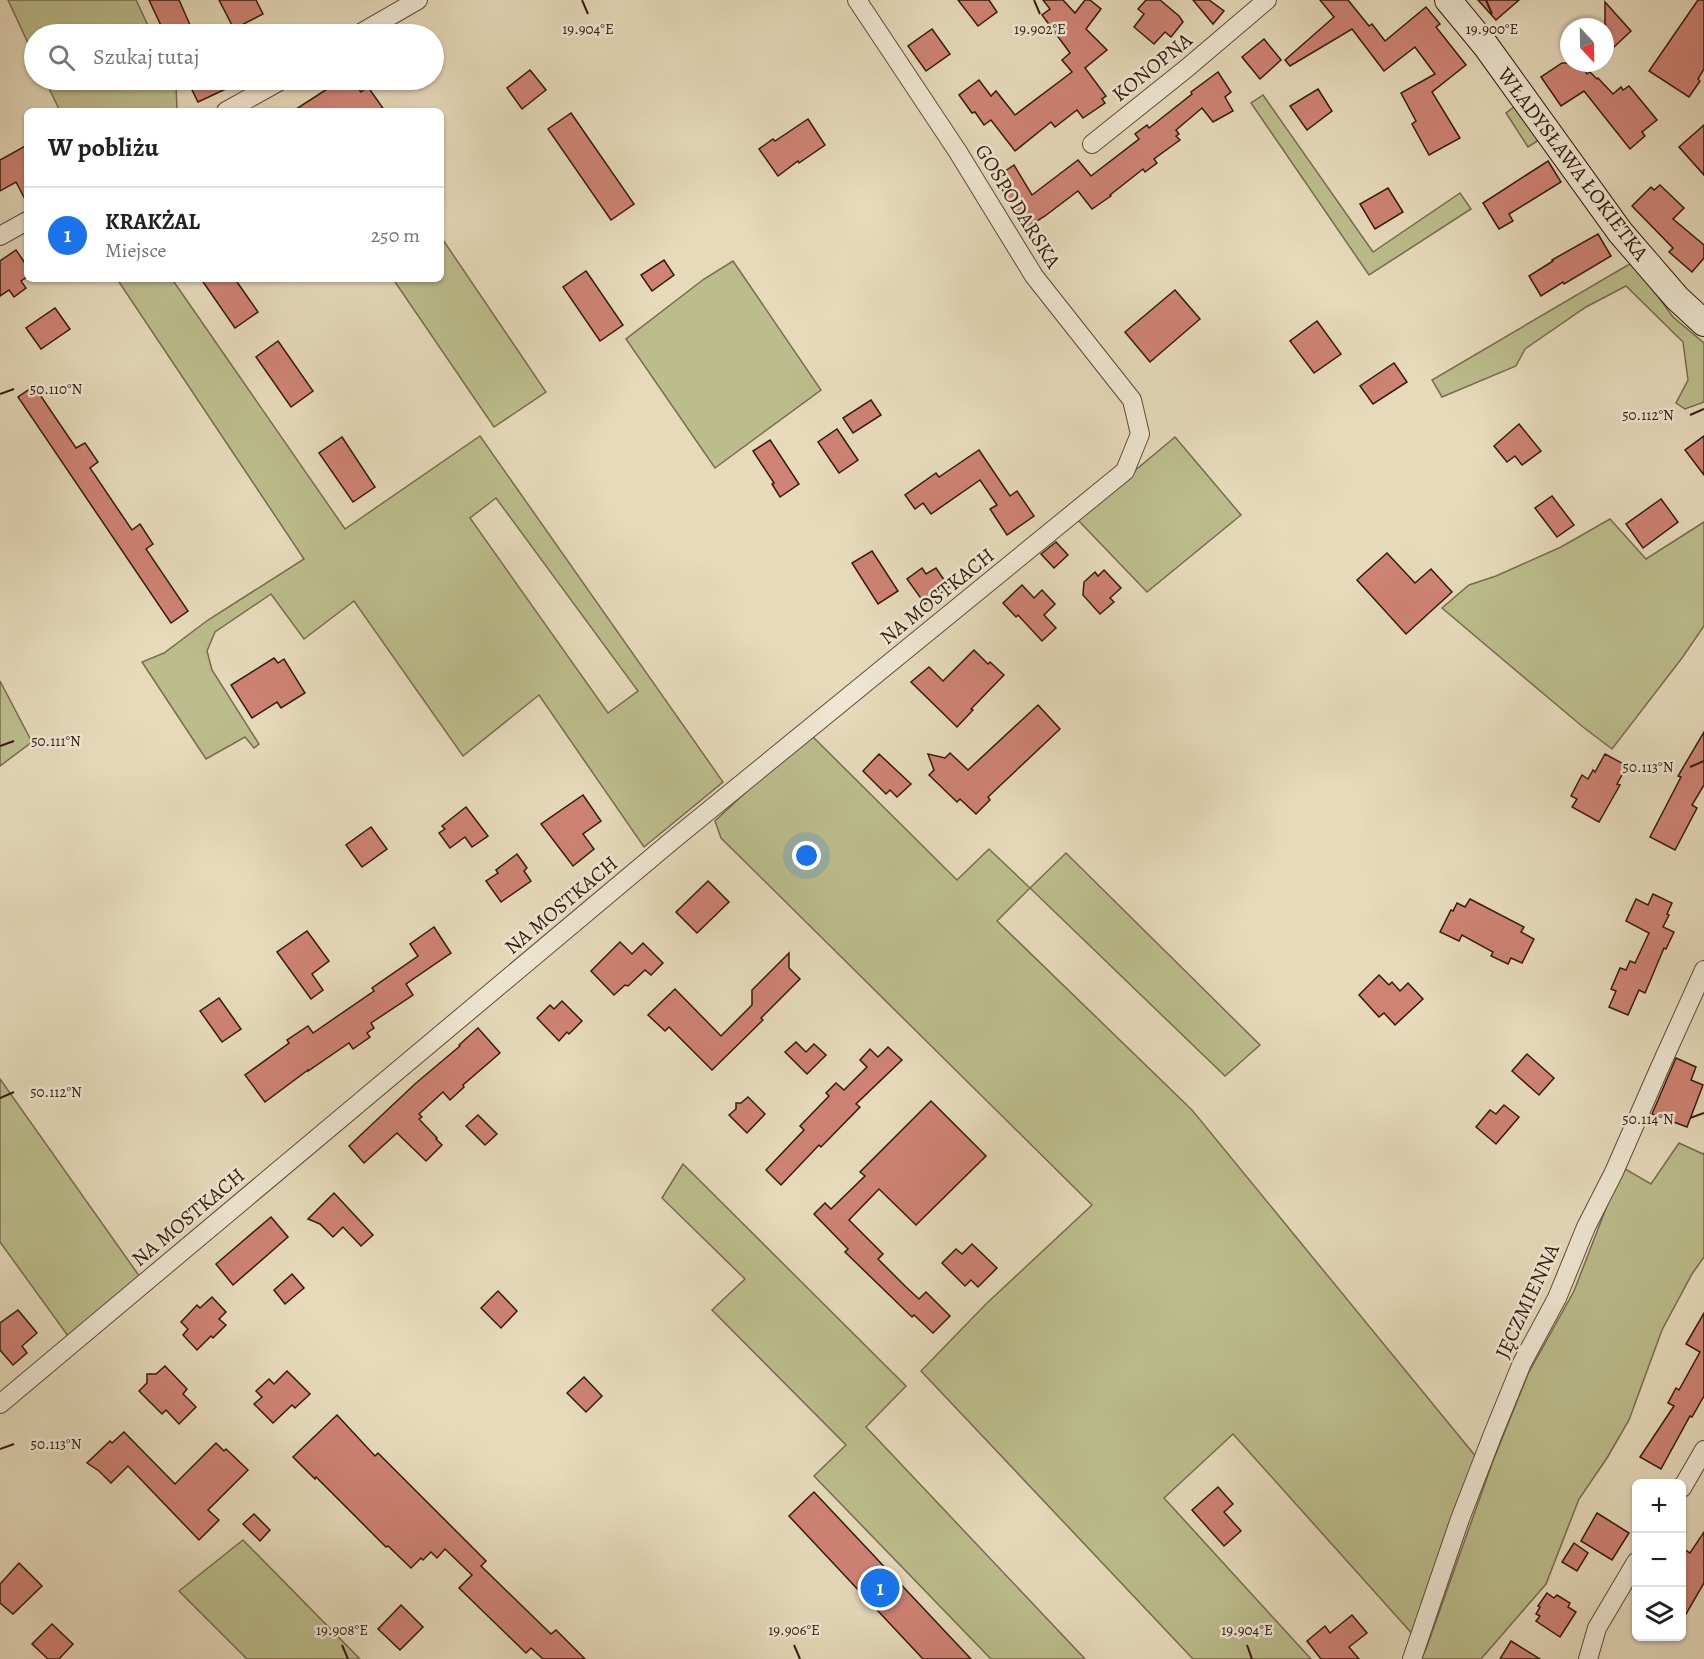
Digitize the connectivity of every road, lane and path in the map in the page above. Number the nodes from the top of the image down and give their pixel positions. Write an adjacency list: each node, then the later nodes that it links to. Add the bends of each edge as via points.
1 (418, 0): 5 (street)
2 (857, 0): 12 (street, GOSPODARSKA, via 1034,276 1132,400)
3 (1267, 0): 8 (street, KONOPNA)
4 (1448, 0): 11 (street, WŁADYSŁAWA ŁOKIETKA, via 1486,46 1620,232 1677,298)
5 (376, 24)
6 (264, 90): 7 (street)
7 (231, 108)
8 (1092, 144)
9 (24, 223): 10 (street)
10 (0, 236)
11 (1704, 322)
12 (1140, 434): 14 (street, NA MOSTKACH, via 1125,471 674,839)
13 (1704, 970): 18 (street, JĘCZMIENNA, via 1557,1298 1522,1363 1460,1519)
14 (0, 1404)
15 (1704, 1450): 16 (street)
16 (1686, 1481)
17 (1632, 1569): 19 (street, via 1597,1628)
18 (1412, 1659)
19 (1588, 1659)

